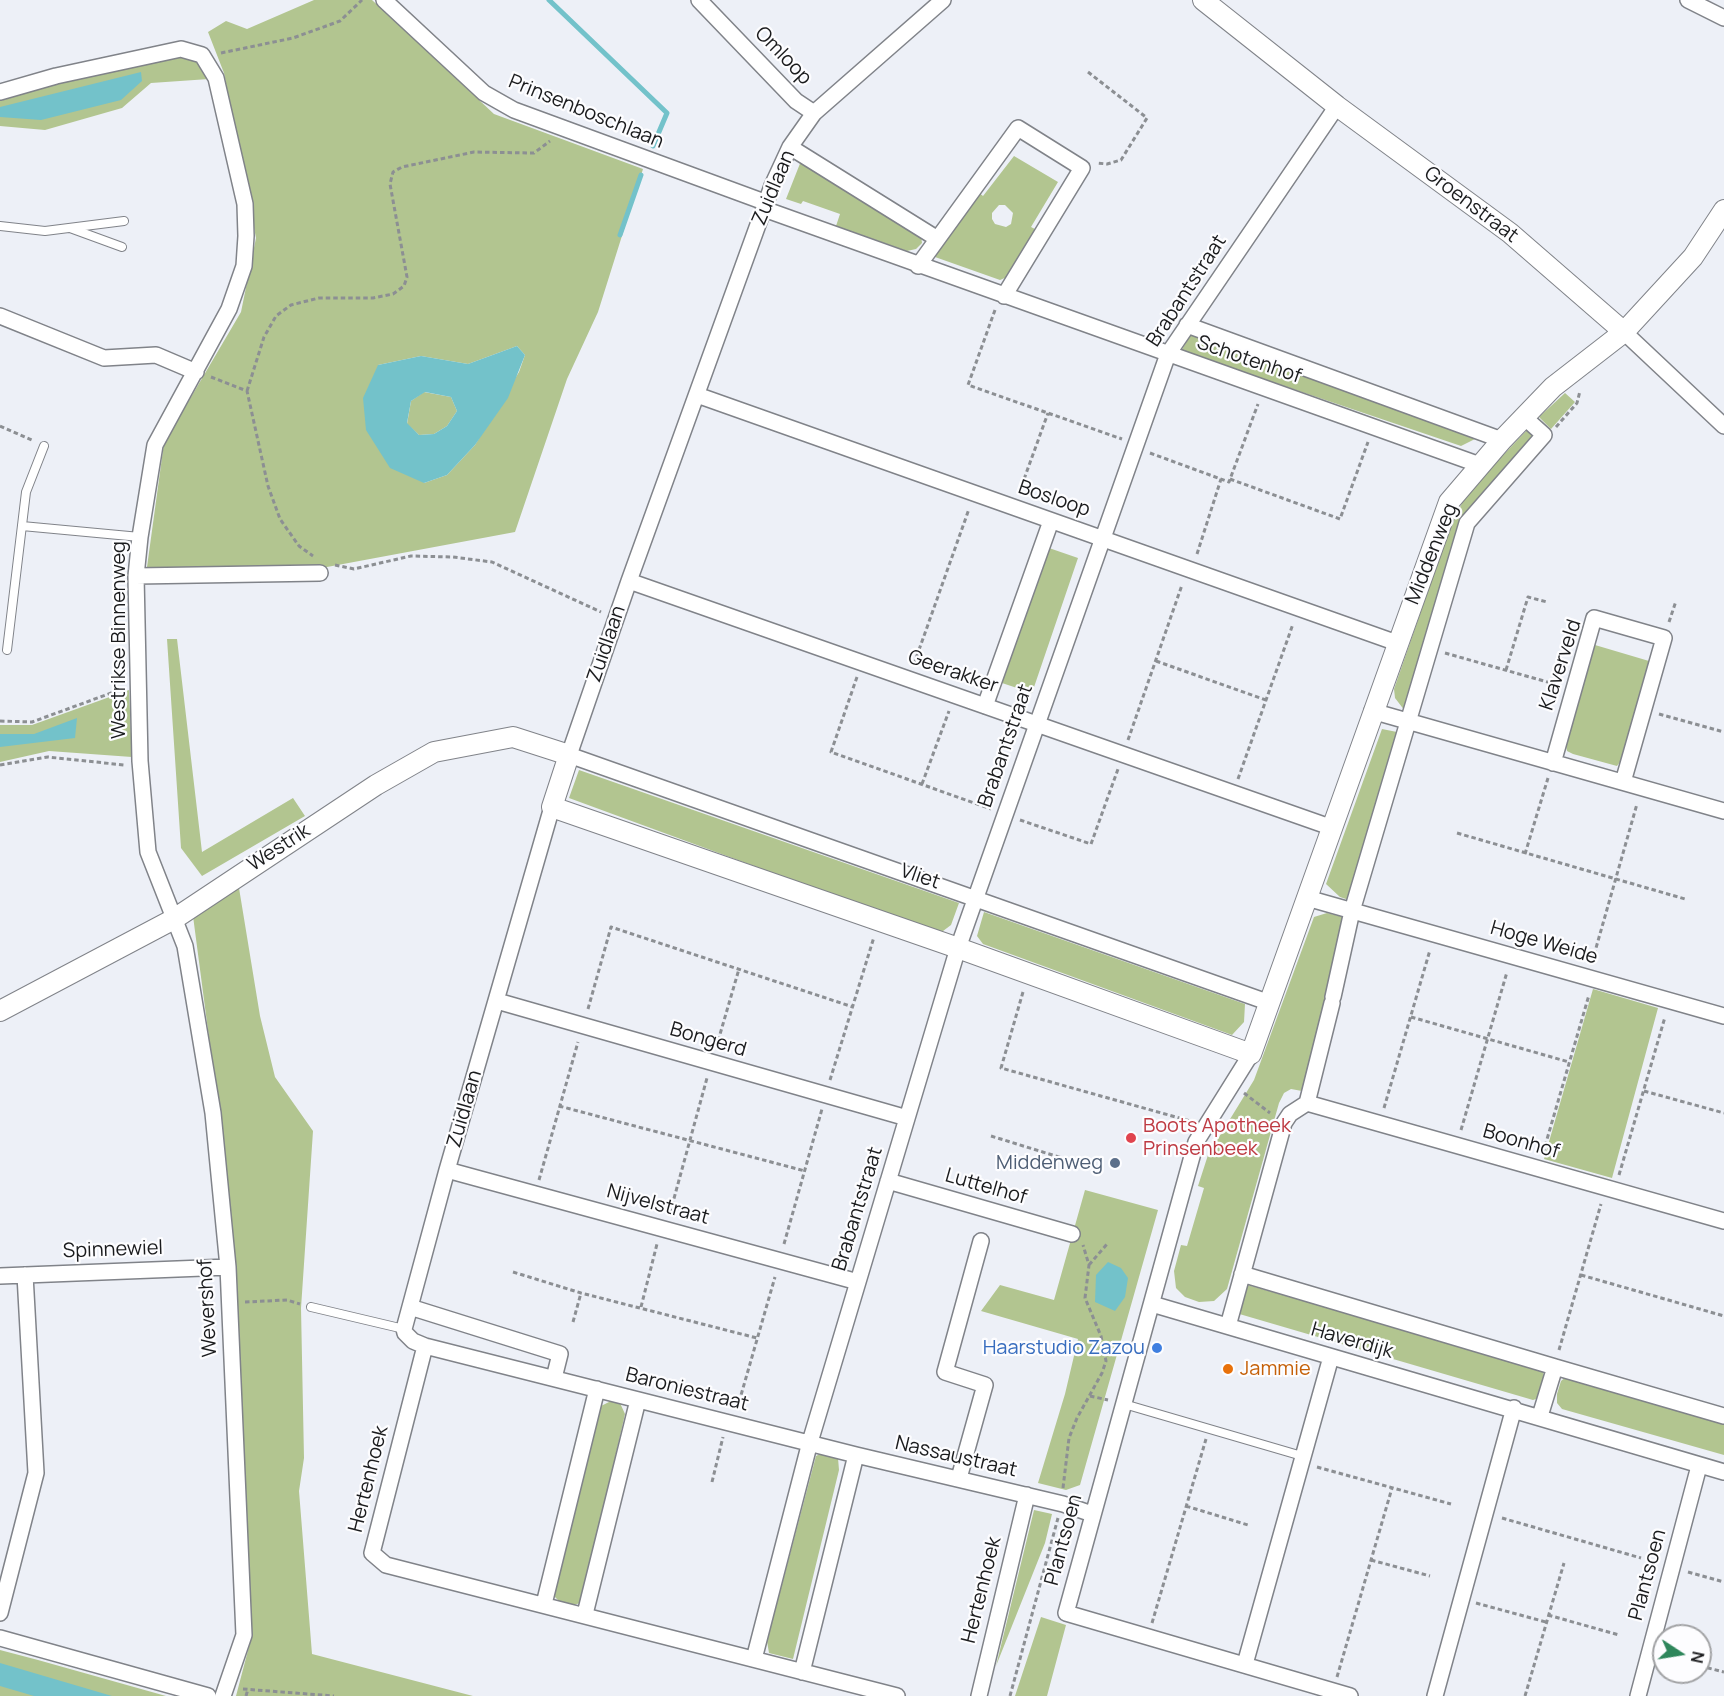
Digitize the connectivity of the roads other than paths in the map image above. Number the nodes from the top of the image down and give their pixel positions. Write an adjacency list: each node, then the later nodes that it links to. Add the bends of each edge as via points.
1 (384, 0): 11 (street, Prinsenboschlaan, via 484,93 514,110)
2 (699, 0): 9 (street, Omloop, via 796,101)
3 (1203, 0): 8 (street, Groenstraat)
4 (1688, 0): 6 (street)
5 (940, 1): 9 (street, Zuidlaan)
6 (1724, 18)
7 (0, 92): 24 (street, Westrikse Binnenweg, via 181,49 203,56 216,78 245,204 246,236 244,266 230,309)
8 (1337, 106): 21 (street, Brabantstraat); 22 (street, Groenstraat, via 1510,233)
9 (814, 113): 10 (street, Zuidlaan)
10 (790, 147): 11 (street, Zuidlaan); 16 (street)
11 (765, 206): 18 (street, Schotenhof); 25 (street, Zuidlaan)
12 (1724, 210): 22 (street, Middenweg, via 1693,257)
13 (124, 221): 15 (lane)
14 (0, 226): 15 (lane, via 45,231)
15 (69, 228): 17 (lane)
16 (936, 238): 18 (street); 19 (street, via 1018,128 1082,168)
17 (122, 247)
18 (918, 266): 19 (street, Schotenhof)
19 (1002, 296): 23 (street, Schotenhof)
20 (0, 316): 24 (street, via 104,358 156,356)
21 (1187, 325): 23 (street, Brabantstraat); 28 (street, Schotenhof)
22 (1624, 332): 26 (street, Middenweg, via 1553,387); 27 (street, Groenstraat)
23 (1168, 354): 30 (street, Schotenhof); 34 (street, Brabantstraat)
24 (196, 372): 33 (street, Westrikse Binnenweg, via 155,445)
25 (697, 395): 31 (street, Bosloop); 37 (street, Zuidlaan)
26 (1524, 417): 28 (street, Middenweg); 42 (street, Middenweg, via 1549,436 1467,523)
27 (1724, 426)
28 (1502, 440): 30 (street, Middenweg)
29 (44, 446): 32 (lane, via 26,492)
30 (1480, 465): 38 (street, Middenweg, via 1449,502)
31 (1051, 520): 34 (street, Bosloop); 40 (street, Brabantstraat)
32 (22, 526): 33 (lane); 39 (lane)
33 (140, 537): 36 (street, Westrikse Binnenweg)
34 (1101, 538): 38 (street, Bosloop); 43 (street, Brabantstraat)
35 (326, 569): 36 (street)
36 (136, 576): 53 (street, Westrikse Binnenweg, via 141,767 148,852)
37 (629, 581): 40 (street, Geerakker); 44 (street, Zuidlaan)
38 (1397, 643): 41 (street, Middenweg)
39 (7, 650)
40 (985, 706): 43 (street, Geerakker)
41 (1372, 711): 42 (street); 49 (street, Middenweg)
42 (1407, 721): 45 (street); 52 (street, Middenweg)
43 (1036, 722): 49 (street, Geerakker); 50 (street, Brabantstraat)
44 (569, 755): 47 (street, Zuidlaan); 50 (street, Vliet); 53 (street, Westrik, via 513,737 434,752 376,785)
45 (1553, 762): 46 (street); 46 (street, Klaverveld, via 1594,618 1664,638)
46 (1623, 782): 48 (street)
47 (552, 807): 54 (street); 55 (street, Zuidlaan)
48 (1724, 811)
49 (1330, 827): 51 (street, Middenweg)
50 (976, 897): 54 (street, Brabantstraat); 56 (street, Vliet)
51 (1306, 898): 52 (street); 56 (street, Middenweg)
52 (1352, 911): 58 (street, Hoge Weide); 60 (street, Middenweg)
53 (174, 919): 57 (street, Westrik); 67 (street, Wevershof, via 185,946 213,1113)
54 (958, 948): 59 (street); 61 (street, Brabantstraat)
55 (497, 1001): 61 (street, Bongerd); 62 (street, Zuidlaan)
56 (1270, 1003): 59 (street, Middenweg)
57 (0, 1011)
58 (1724, 1016)
59 (1251, 1054): 72 (street, Middenweg, via 1196,1142)
60 (1307, 1103): 64 (street, Boonhof); 68 (street, via 1284,1123)
61 (907, 1118): 63 (street, Brabantstraat)
62 (447, 1170): 71 (street, Nijvelstraat); 74 (street, Zuidlaan)
63 (888, 1181): 65 (street, Luttelhof); 71 (street, Brabantstraat)
64 (1724, 1221)
65 (1076, 1235)
66 (981, 1241): 92 (street, via 945,1372 985,1385)
67 (228, 1267): 69 (street, Spinnewiel); 102 (street, Wevershof, via 244,1635)
68 (1242, 1274): 75 (street); 79 (street, Haverdijk)
69 (25, 1275): 70 (street, Spinnewiel); 96 (street, via 36,1473)
70 (0, 1276)
71 (858, 1282): 87 (street, Brabantstraat)
72 (1152, 1304): 75 (street, Haverdijk); 83 (street, Plantsoen)
73 (311, 1307): 76 (lane)
74 (410, 1307): 76 (street, Zuidlaan); 80 (street, via 560,1354)
75 (1228, 1326): 78 (street, Haverdijk)
76 (404, 1329): 77 (street, via 413,1341)
77 (425, 1346): 80 (street, Baroniestraat); 95 (street, Hertenhoek, via 372,1553 386,1565 404,1571)
78 (1330, 1357): 84 (street, Haverdijk); 89 (street)
79 (1555, 1367): 85 (street); 86 (street, Haverdijk)
80 (554, 1378): 81 (street, Baroniestraat)
81 (597, 1389): 82 (street, Baroniestraat); 95 (street)
82 (638, 1400): 87 (street, Baroniestraat); 97 (street)
83 (1124, 1404): 89 (lane); 94 (street, Plantsoen)
84 (1514, 1408): 85 (street, Haverdijk); 107 (street)
85 (1540, 1416): 90 (street, Haverdijk)
86 (1724, 1416)
87 (810, 1442): 88 (street, Nassaustraat); 99 (street)
88 (856, 1455): 92 (street, Nassaustraat); 101 (street)
89 (1301, 1459): 100 (street)
90 (1699, 1466): 91 (street, Haverdijk); 108 (street, Plantsoen)
91 (1724, 1472)
92 (959, 1478): 93 (street, Nassaustraat)
93 (1027, 1495): 94 (street, Nassaustraat); 105 (street, Hertenhoek)
94 (1092, 1514): 100 (street, Plantsoen, via 1066,1613)
95 (544, 1604): 97 (street, Hertenhoek)
96 (0, 1613)
97 (585, 1614): 99 (street, Hertenhoek)
98 (0, 1638): 103 (street)
99 (754, 1659): 101 (street, Hertenhoek)
100 (1245, 1664): 106 (street, Plantsoen)
101 (802, 1672): 104 (street, Hertenhoek)
102 (225, 1692)
103 (208, 1696)
104 (897, 1696)
105 (979, 1696)
106 (1350, 1696)
107 (1435, 1696)
108 (1638, 1696)

